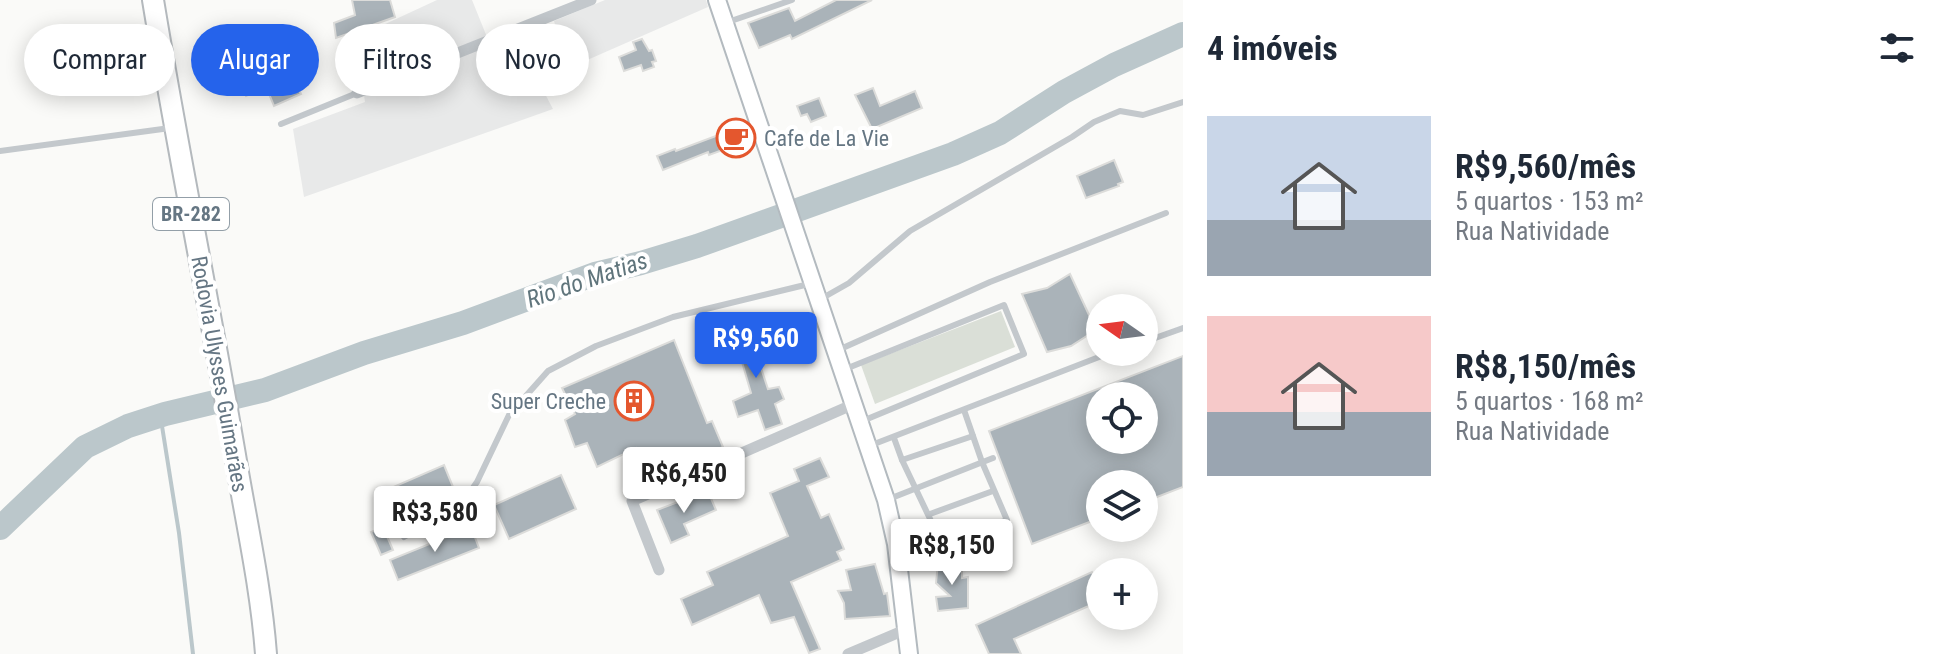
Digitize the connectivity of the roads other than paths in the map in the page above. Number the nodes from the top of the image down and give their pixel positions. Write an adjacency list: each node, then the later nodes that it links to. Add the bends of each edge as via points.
1 (153, 0): 10 (highway, Rodovia Ulysses Guimarães / BR-282)
2 (591, 0): 6 (street)
3 (717, 0): 5 (main road)
4 (792, 0): 5 (lane)
5 (725, 23): 13 (main road)
6 (460, 52)
7 (350, 96): 9 (lane)
8 (1183, 102): 14 (lane, via 1143,115 1120,111 1094,122 910,231 849,283)
9 (281, 124)
10 (174, 128): 11 (lane); 36 (highway, Rodovia Ulysses Guimarães / BR-282, via 221,373)
11 (0, 151)
12 (1166, 213): 17 (lane, via 990,282)
13 (813, 283): 14 (main road); 33 (lane, via 673,317 548,371 509,415 461,505)
14 (819, 300): 17 (main road)
15 (1183, 328): 16 (lane)
16 (1158, 337)
17 (836, 351): 19 (main road)
18 (1086, 361): 21 (lane)
19 (843, 370): 20 (main road); 22 (lane, via 1004,305 1024,354)
20 (854, 404): 22 (main road); 34 (street, via 632,501)
21 (964, 410): 23 (lane); 24 (lane)
22 (860, 422): 25 (main road)
23 (973, 436): 27 (lane); 28 (lane)
24 (894, 438): 25 (lane); 27 (lane)
25 (869, 446): 31 (main road)
26 (993, 458): 28 (lane)
27 (902, 460): 29 (lane)
28 (982, 462): 29 (lane); 30 (lane)
29 (916, 489): 31 (lane); 32 (lane)
30 (993, 491): 32 (lane); 32 (lane, via 1007,520 942,544)
31 (886, 500): 35 (main road)
32 (930, 514)
33 (404, 537)
34 (659, 570)
35 (907, 629): 37 (street); 38 (main road)
36 (266, 654)
37 (848, 654)
38 (909, 654)

